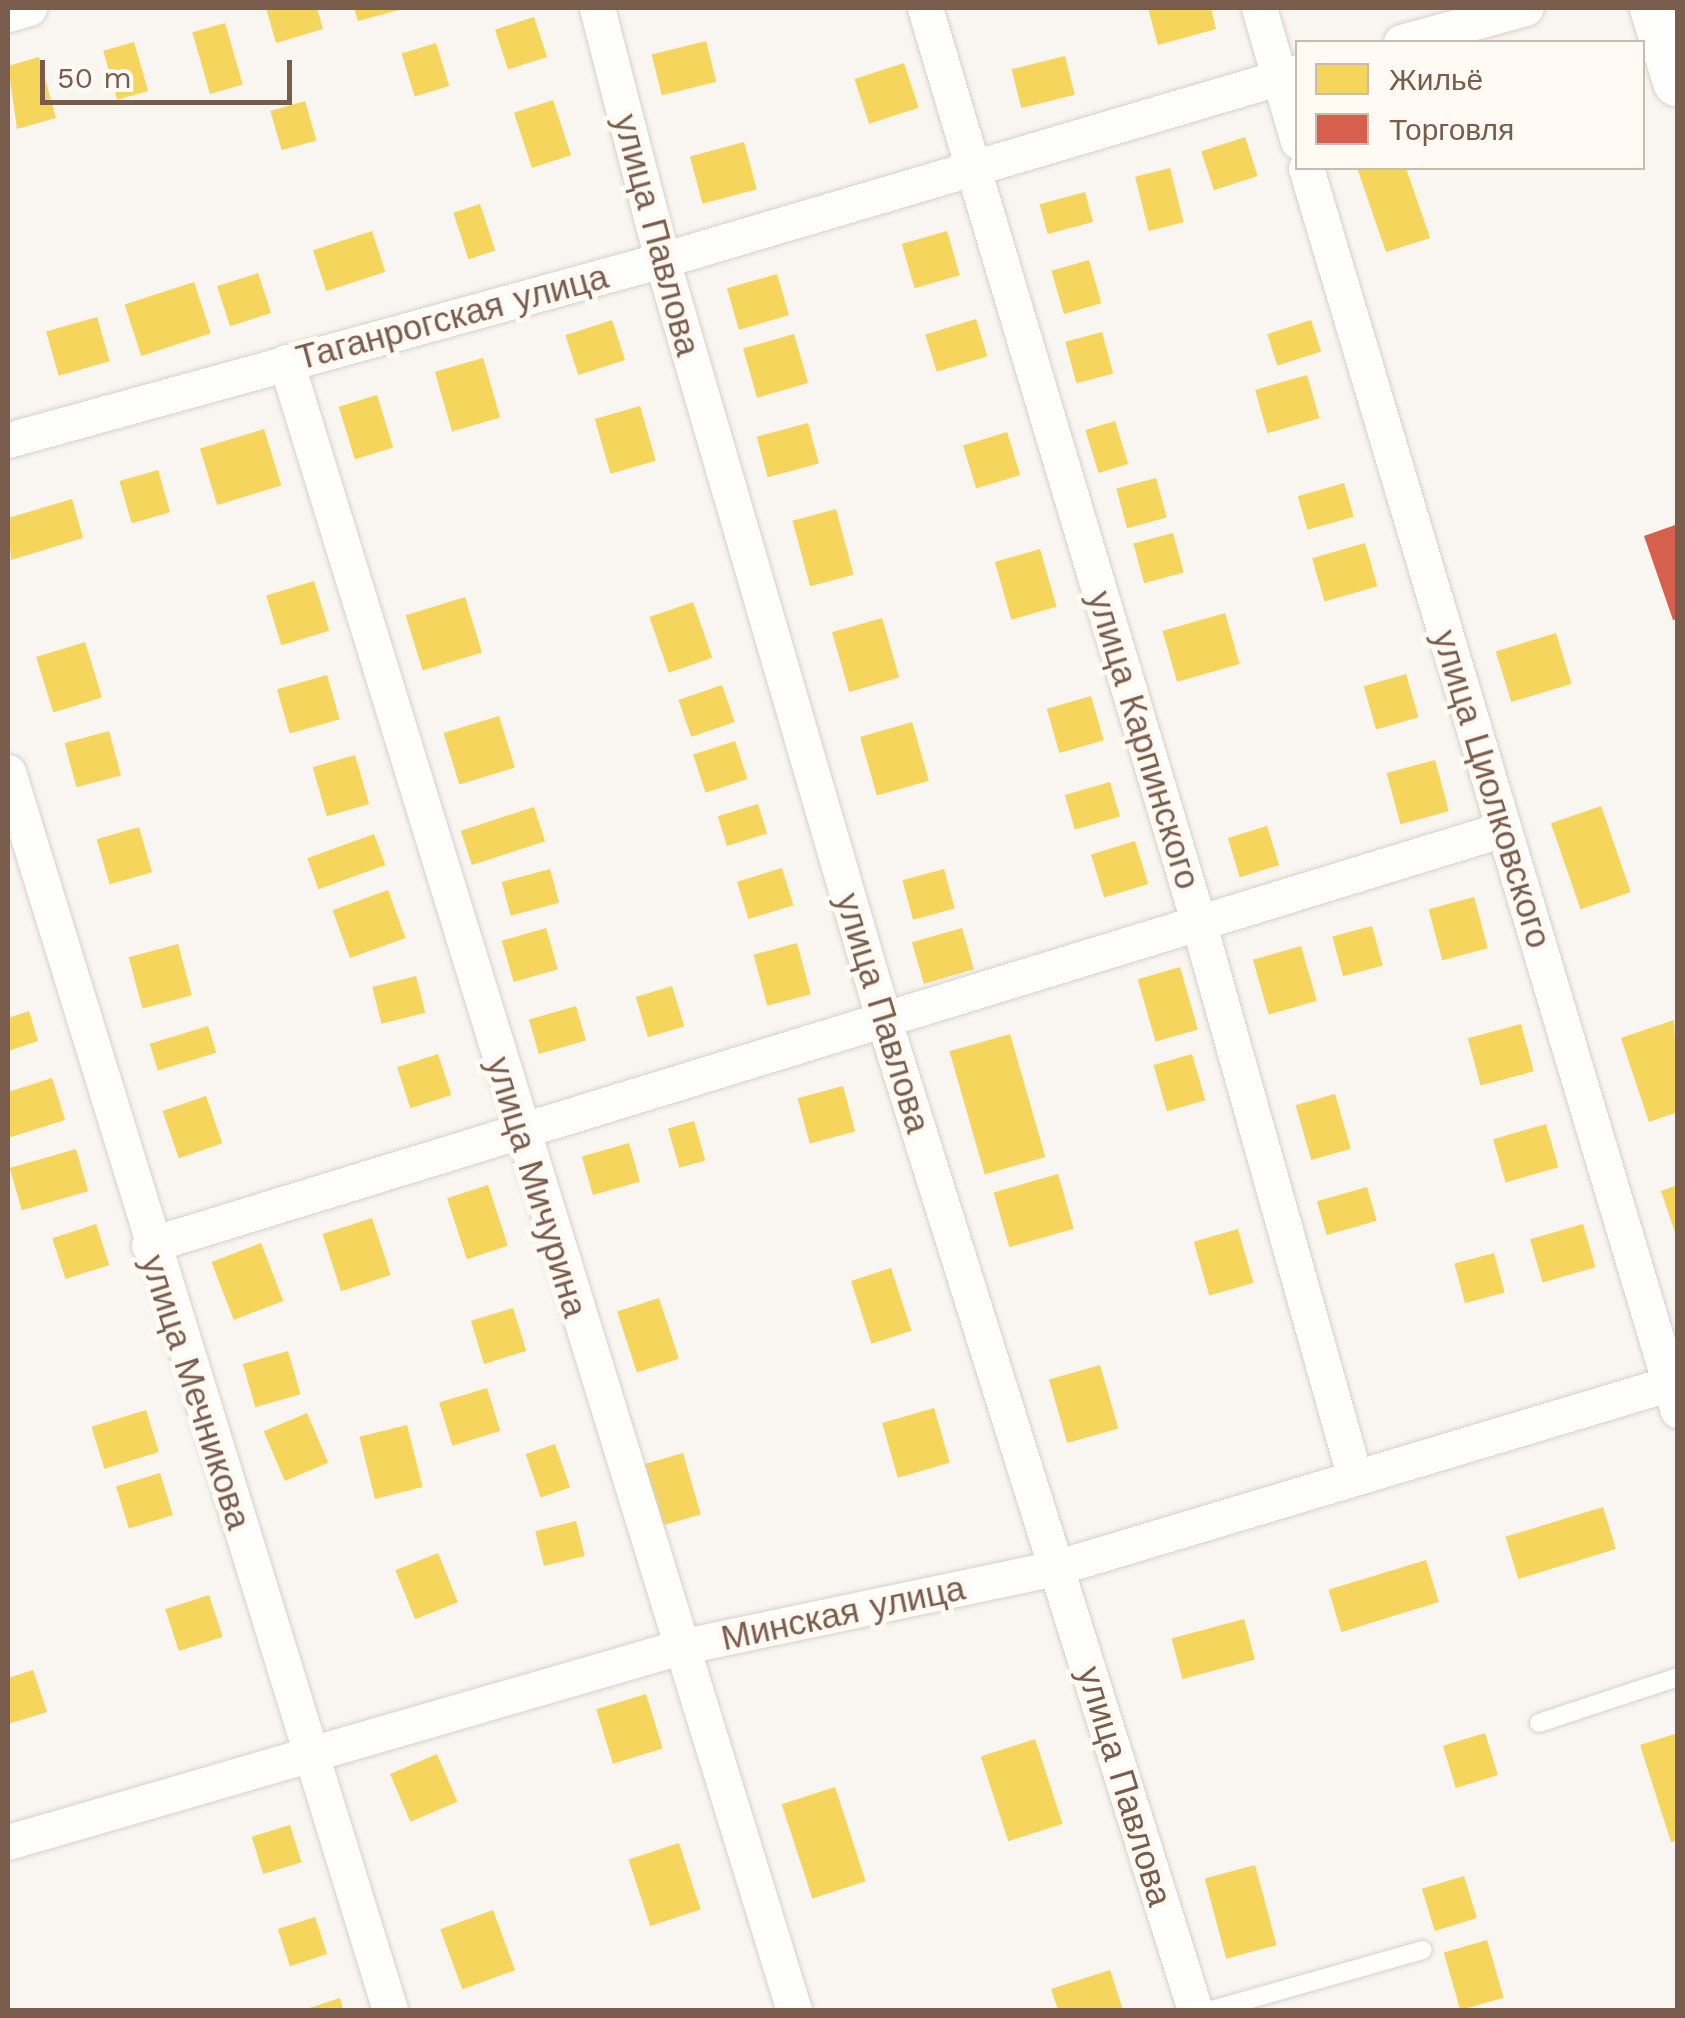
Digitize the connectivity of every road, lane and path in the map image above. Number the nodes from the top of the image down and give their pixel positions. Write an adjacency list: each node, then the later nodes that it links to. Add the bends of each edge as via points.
1 (29, 8): 7 (street)
2 (597, 8): 14 (street, улица Павлова)
3 (925, 8): 12 (street, улица Карпинского)
4 (1259, 8): 9 (street)
5 (1524, 8): 8 (street)
6 (1655, 8): 10 (street)
7 (8, 14)
8 (1409, 40)
9 (1288, 75): 11 (street); 12 (street, Таганрогская улица)
10 (1678, 82)
11 (1295, 121)
12 (974, 168): 14 (street, Таганрогская улица); 19 (street, улица Карпинского)
13 (1307, 170): 18 (street, улица Циолковского)
14 (662, 260): 15 (street, Таганрогская улица); 20 (street, улица Павлова)
15 (286, 362): 16 (street, Таганрогская улица); 21 (street, улица Мичурина)
16 (8, 440)
17 (8, 772): 22 (street, улица Мечникова)
18 (1504, 829): 19 (street); 23 (street, улица Циолковского)
19 (1198, 922): 20 (street); 24 (street, улица Карпинского)
20 (885, 1024): 21 (street); 25 (street, улица Павлова)
21 (520, 1136): 22 (street); 26 (street, улица Мичурина)
22 (149, 1245): 29 (street, улица Мечникова)
23 (1675, 1392): 24 (street, Минская улица)
24 (1354, 1474): 25 (street, Минская улица)
25 (1058, 1568): 26 (street, Минская улица); 34 (street, улица Павлова)
26 (680, 1647): 29 (street, Минская улица); 33 (street, улица Мичурина)
27 (1678, 1677): 28 (lane)
28 (1540, 1723)
29 (311, 1753): 30 (street, Минская улица); 32 (street, улица Мечникова)
30 (8, 1842)
31 (1422, 1950): 35 (lane)
32 (390, 2010)
33 (794, 2010)
34 (1195, 2010)
35 (1212, 2010)

